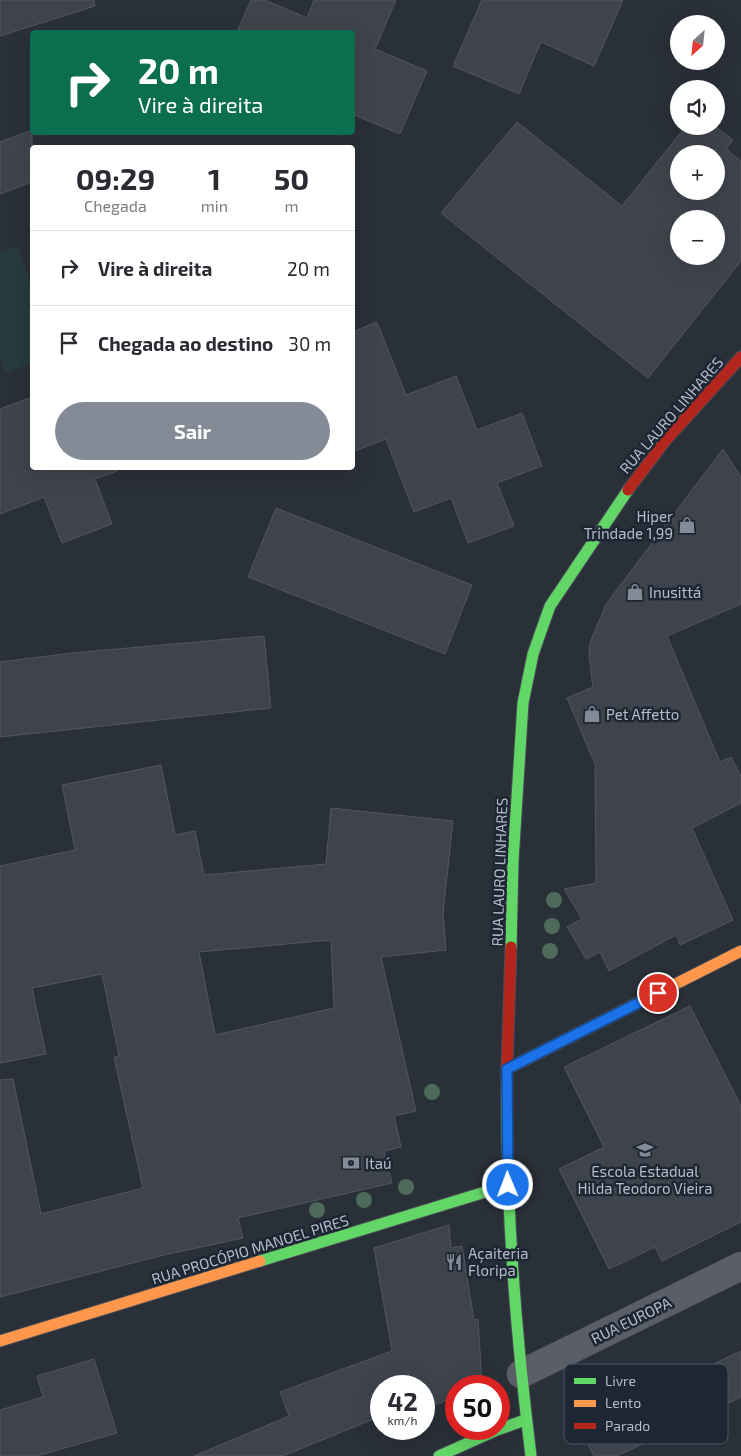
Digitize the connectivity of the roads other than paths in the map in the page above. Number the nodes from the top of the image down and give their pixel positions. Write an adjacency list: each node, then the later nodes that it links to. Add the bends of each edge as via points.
1 (741, 357): 3 (main road, RUA LAURO LINHARES, via 665,441 619,501 550,606 532,654 521,719)
2 (741, 951): 3 (main road)
3 (507, 1069): 4 (main road, RUA LAURO LINHARES)
4 (508, 1185): 6 (main road, RUA PROCÓPIO MANOEL PIRES); 7 (main road, RUA LAURO LINHARES)
5 (741, 1266): 7 (street, RUA EUROPA)
6 (0, 1341)
7 (522, 1374): 8 (main road, RUA LAURO LINHARES)
8 (525, 1420): 9 (main road); 10 (main road, RUA LAURO LINHARES)
9 (439, 1456)
10 (530, 1456)

